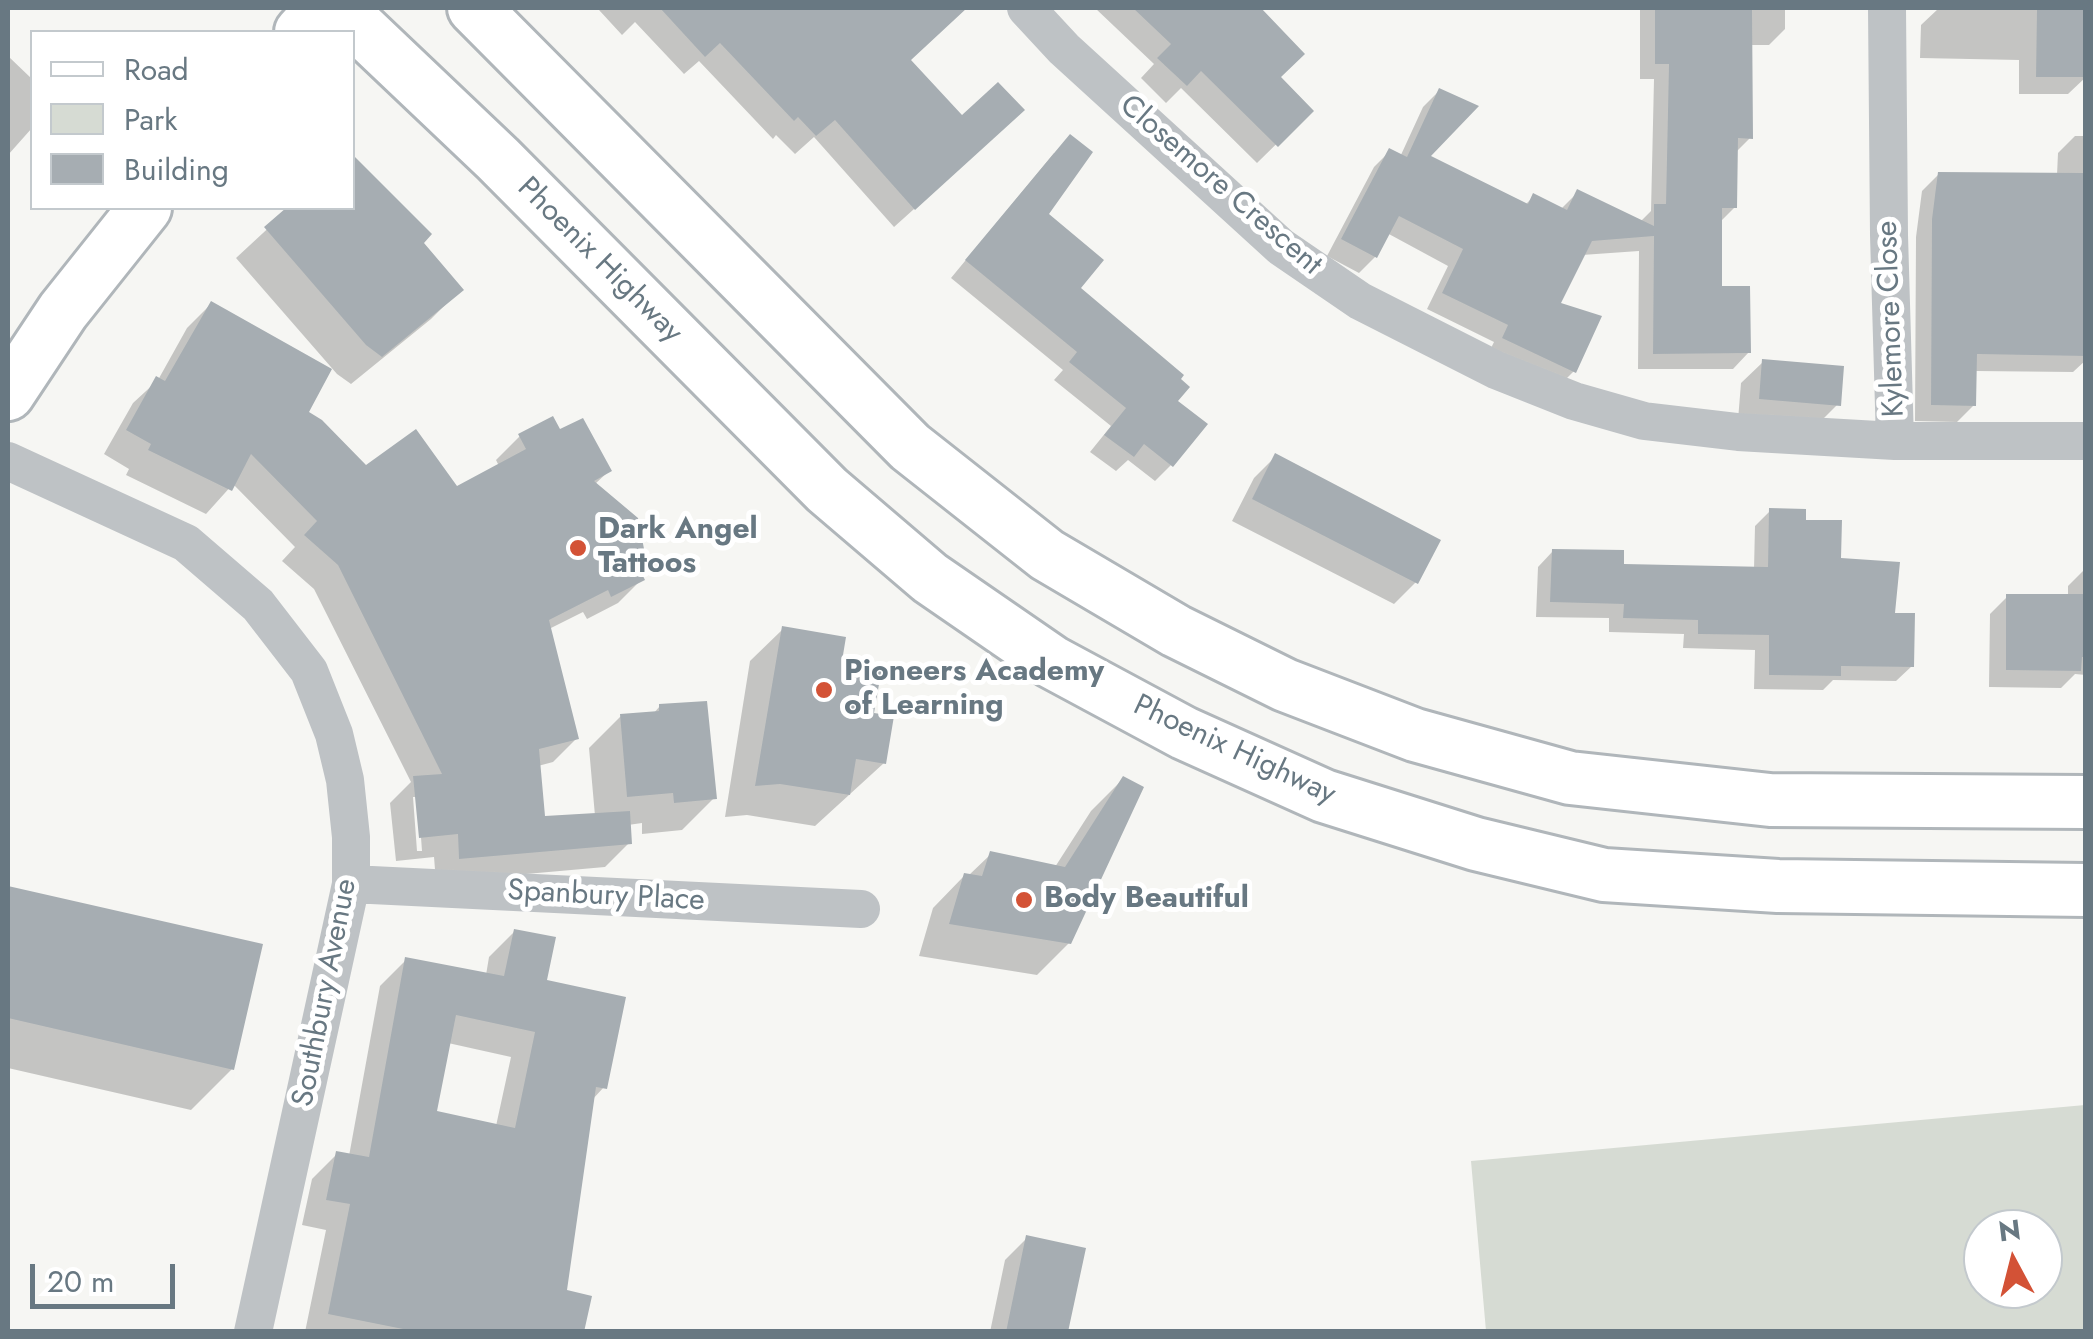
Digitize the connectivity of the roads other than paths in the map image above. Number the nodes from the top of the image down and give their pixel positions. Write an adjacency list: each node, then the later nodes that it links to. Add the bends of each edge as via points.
1 (322, 8): 6 (main road)
2 (338, 8): 14 (main road, Phoenix Highway, via 842,502 930,578 1052,662 1184,733 1324,796 1476,844 1604,874 1778,886)
3 (474, 8): 12 (main road, via 910,447 1047,555 1222,654 1415,735 1570,778 1770,800)
4 (1026, 8): 9 (street, Closemore Crescent, via 1282,246 1360,301 1496,370 1644,421)
5 (1887, 8): 9 (street, Kylemore Close)
6 (303, 30)
7 (143, 210): 8 (main road)
8 (11, 380)
9 (1895, 441): 10 (street, Kylemore Close)
10 (2086, 441)
11 (8, 461): 13 (street, Southbury Avenue, via 186,543 258,606 309,671 334,734 345,780)
12 (2086, 802)
13 (351, 884): 15 (street, Spanbury Place); 16 (street, Southbury Avenue)
14 (2086, 890)
15 (862, 910)
16 (253, 1332)

